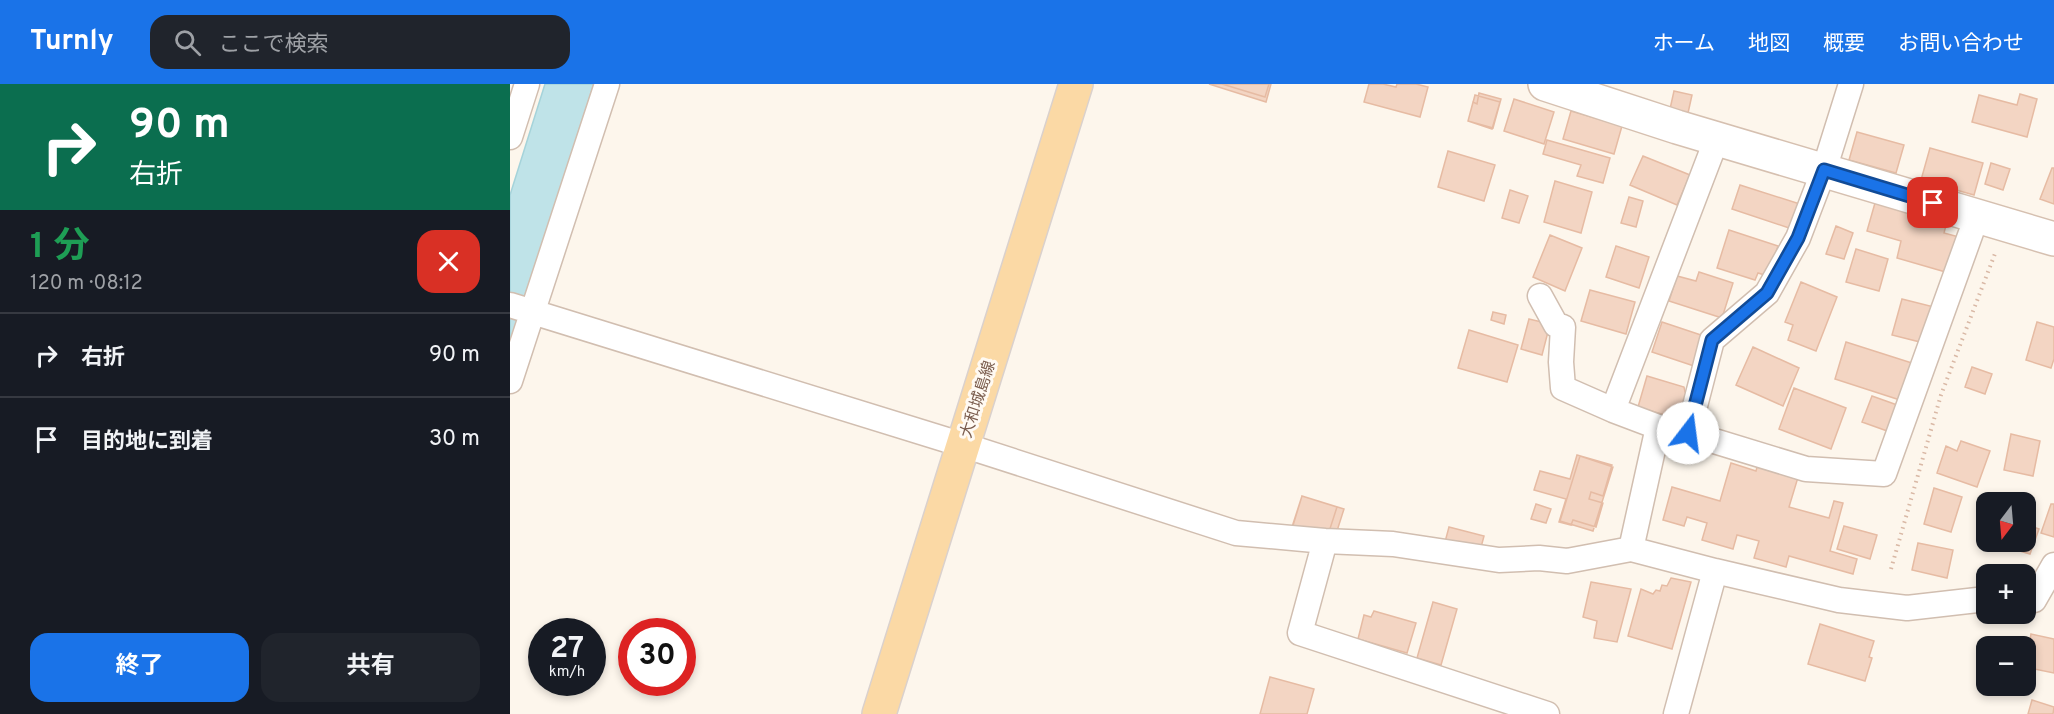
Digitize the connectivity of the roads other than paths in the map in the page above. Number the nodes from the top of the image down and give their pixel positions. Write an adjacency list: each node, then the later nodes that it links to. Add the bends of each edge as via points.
1 (527, 84): 6 (street)
2 (607, 84): 12 (street)
3 (1076, 84): 17 (main road, 大和城島線)
4 (1545, 84): 7 (street)
5 (1851, 84): 8 (street)
6 (510, 137)
7 (1717, 138): 8 (street); 14 (street)
8 (1824, 170): 9 (street); 16 (street, via 1798,238 1767,293 1712,340)
9 (1991, 220): 10 (street); 16 (street, via 1884,474 1806,469)
10 (2054, 239)
11 (1540, 296): 14 (street, via 1556,325 1563,327 1563,388)
12 (521, 309): 13 (street); 17 (street)
13 (510, 381)
14 (1613, 410): 15 (street)
15 (1658, 427): 16 (street); 19 (street)
16 (1688, 433)
17 (963, 445): 18 (street, via 1236,533); 24 (main road, 大和城島線)
18 (1325, 542): 19 (street, via 1393,544 1499,560 1567,561); 25 (street, via 1300,633)
19 (1631, 549): 21 (street)
20 (2054, 565): 23 (street)
21 (1715, 572): 22 (street, via 1839,600 1907,608); 26 (street)
22 (1976, 600)
23 (2038, 601)
24 (879, 714)
25 (1547, 714)
26 (1676, 714)

